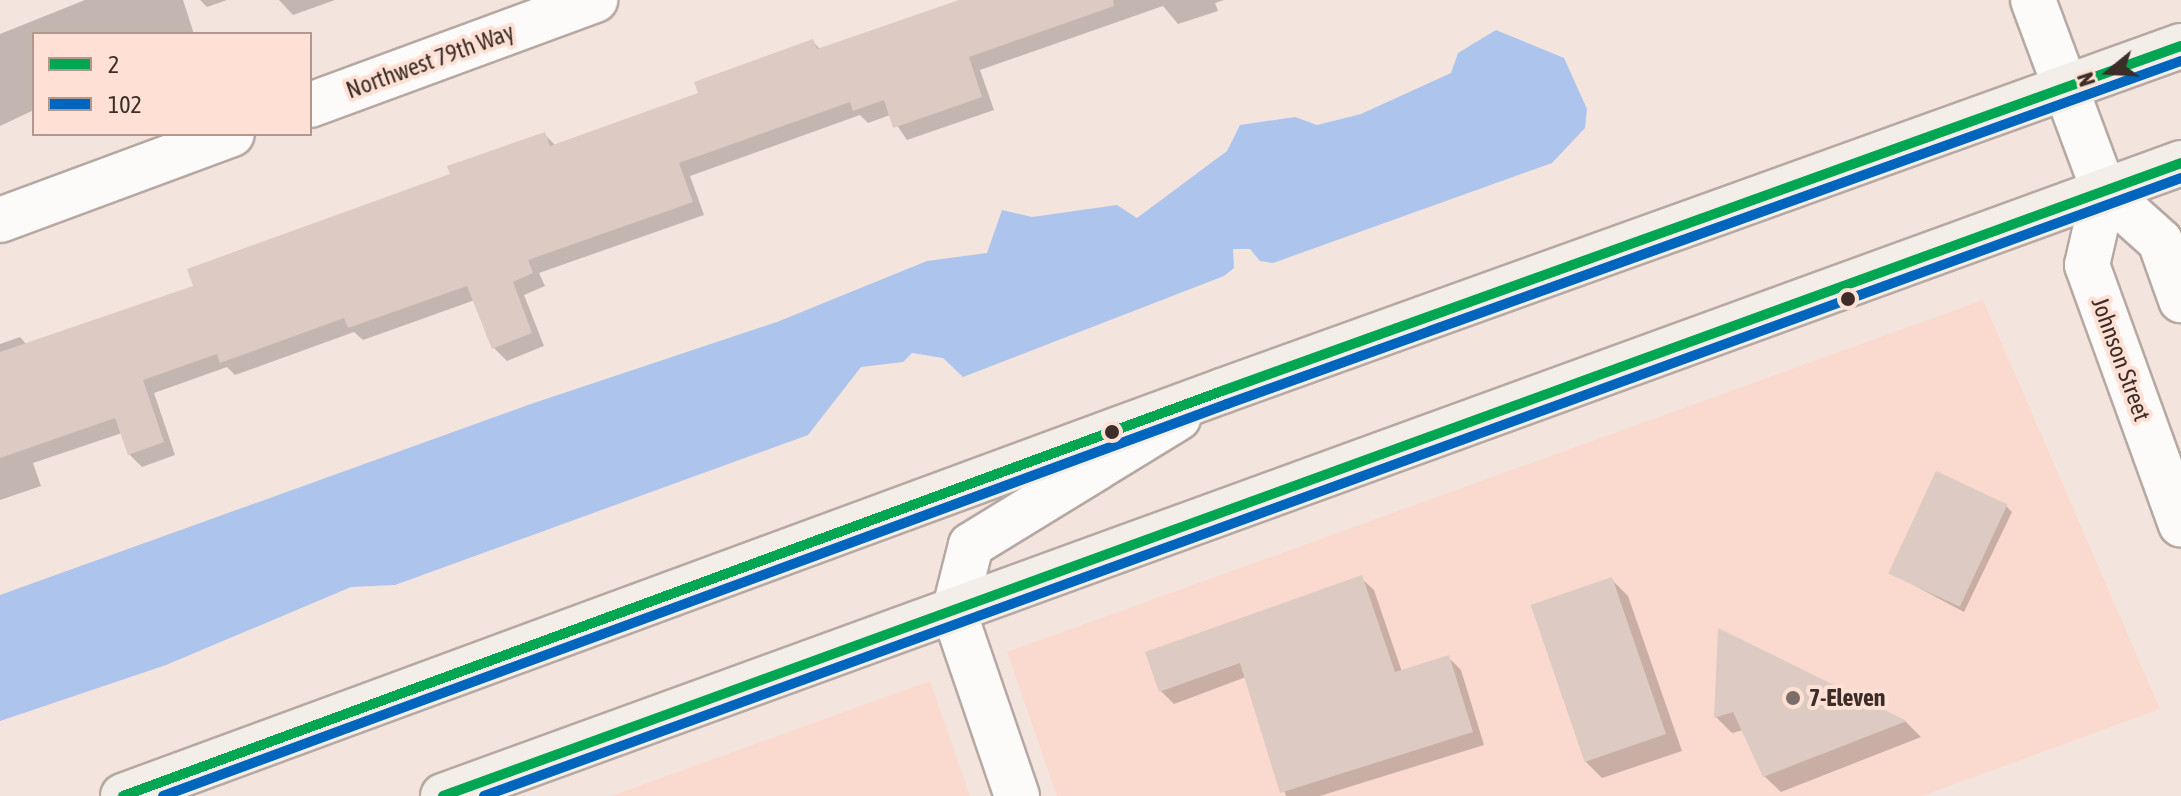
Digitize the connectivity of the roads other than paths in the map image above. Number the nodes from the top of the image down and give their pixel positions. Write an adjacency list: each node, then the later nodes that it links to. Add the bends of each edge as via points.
1 (595, 0): 5 (street, Northwest 79th Way)
2 (2033, 0): 4 (street)
3 (2181, 46): 4 (main road)
4 (2065, 87): 8 (street); 11 (main road)
5 (312, 104)
6 (227, 136): 9 (street)
7 (2181, 163): 8 (main road)
8 (2104, 191): 10 (street, via 2160,241); 12 (street, Johnson Street, via 2087,265); 13 (main road)
9 (0, 220)
10 (2181, 300)
11 (1222, 391): 13 (street, via 971,545); 14 (main road)
12 (2181, 524)
13 (954, 612): 15 (main road); 16 (street)
14 (123, 796)
15 (443, 796)
16 (1017, 796)

